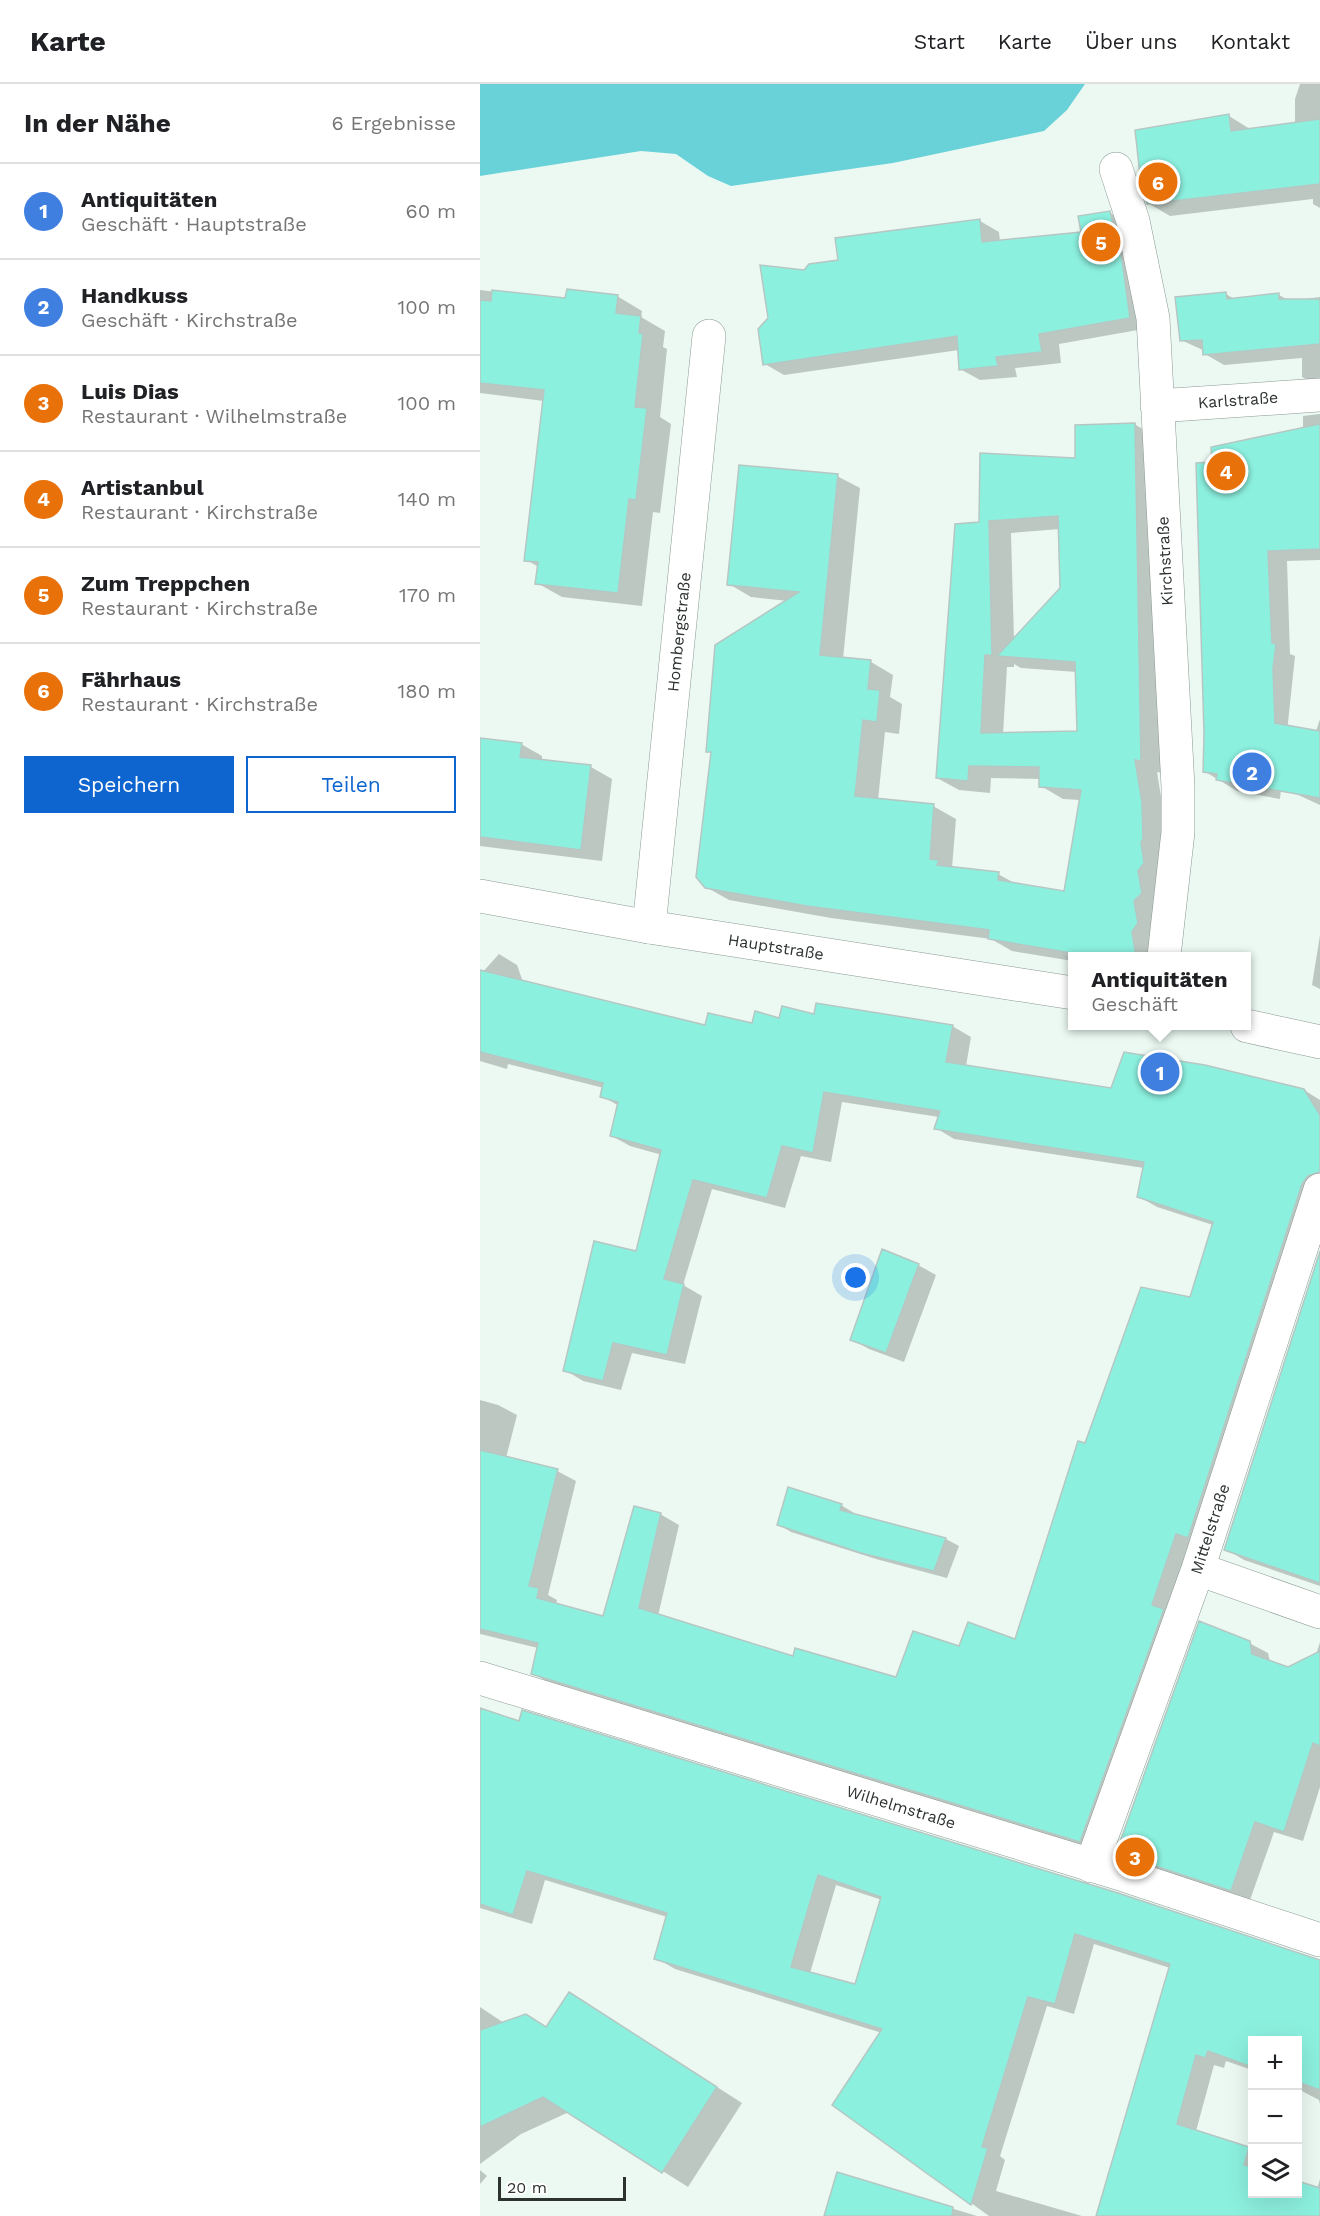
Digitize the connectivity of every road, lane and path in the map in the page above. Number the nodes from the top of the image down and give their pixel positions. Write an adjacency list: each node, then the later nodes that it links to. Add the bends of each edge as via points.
1 (1116, 169): 4 (street, Kirchstraße, via 1133,221 1153,318)
2 (709, 336): 6 (street, Hombergstraße)
3 (1320, 395): 4 (street, Karlstraße)
4 (1157, 406): 7 (street, Kirchstraße, via 1178,787 1178,832)
5 (480, 896): 6 (street, Hauptstraße)
6 (649, 927): 8 (street, Hauptstraße)
7 (1165, 952)
8 (1068, 992)
9 (1251, 1027): 10 (street)
10 (1320, 1042)
11 (1320, 1190): 12 (street, Mittelstraße)
12 (1198, 1569): 13 (street); 15 (street, Mittelstraße)
13 (1320, 1611)
14 (480, 1678): 15 (street, Wilhelmstraße)
15 (1091, 1866): 16 (street, Wilhelmstraße)
16 (1320, 1940)

